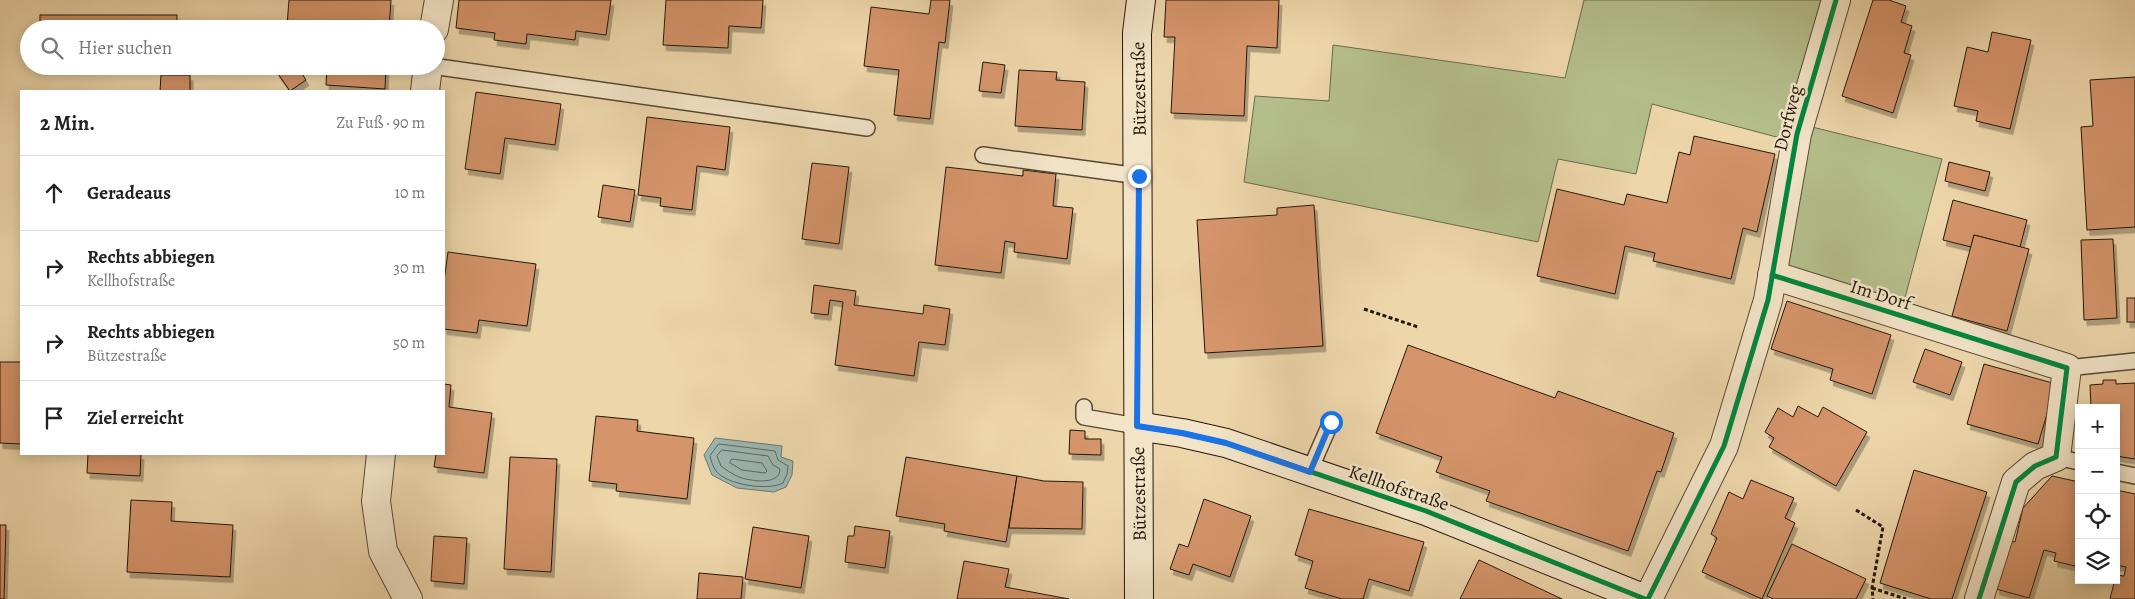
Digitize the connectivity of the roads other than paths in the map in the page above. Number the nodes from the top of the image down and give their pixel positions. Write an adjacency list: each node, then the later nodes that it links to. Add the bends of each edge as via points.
1 (439, 0): 4 (street)
2 (1141, 0): 10 (street, Bützestraße, via 1137,33)
3 (1836, 0): 11 (street, Dorfweg, via 1797,134)
4 (436, 20)
5 (445, 68): 8 (lane)
6 (427, 75): 7 (street)
7 (425, 90)
8 (867, 128)
9 (983, 155): 10 (lane)
10 (1139, 176): 16 (street, Bützestraße)
11 (1772, 275): 13 (street, Im Dorf); 24 (street, via 1768,300 1724,446)
12 (2135, 361): 13 (lane, Im Dorf)
13 (2067, 368): 18 (street)
14 (1084, 408): 16 (lane, via 1084,417)
15 (1331, 422): 19 (lane)
16 (1137, 426): 19 (street, Kellhofstraße, via 1226,443); 23 (street, Bützestraße)
17 (381, 455): 22 (street, via 376,501 383,551)
18 (2067, 460): 25 (street, via 2035,466 2016,482)
19 (1310, 472): 24 (street, Kellhofstraße, via 1426,511)
20 (2120, 473): 21 (lane)
21 (2135, 476)
22 (408, 599)
23 (1139, 599)
24 (1646, 599)
25 (1980, 599)

